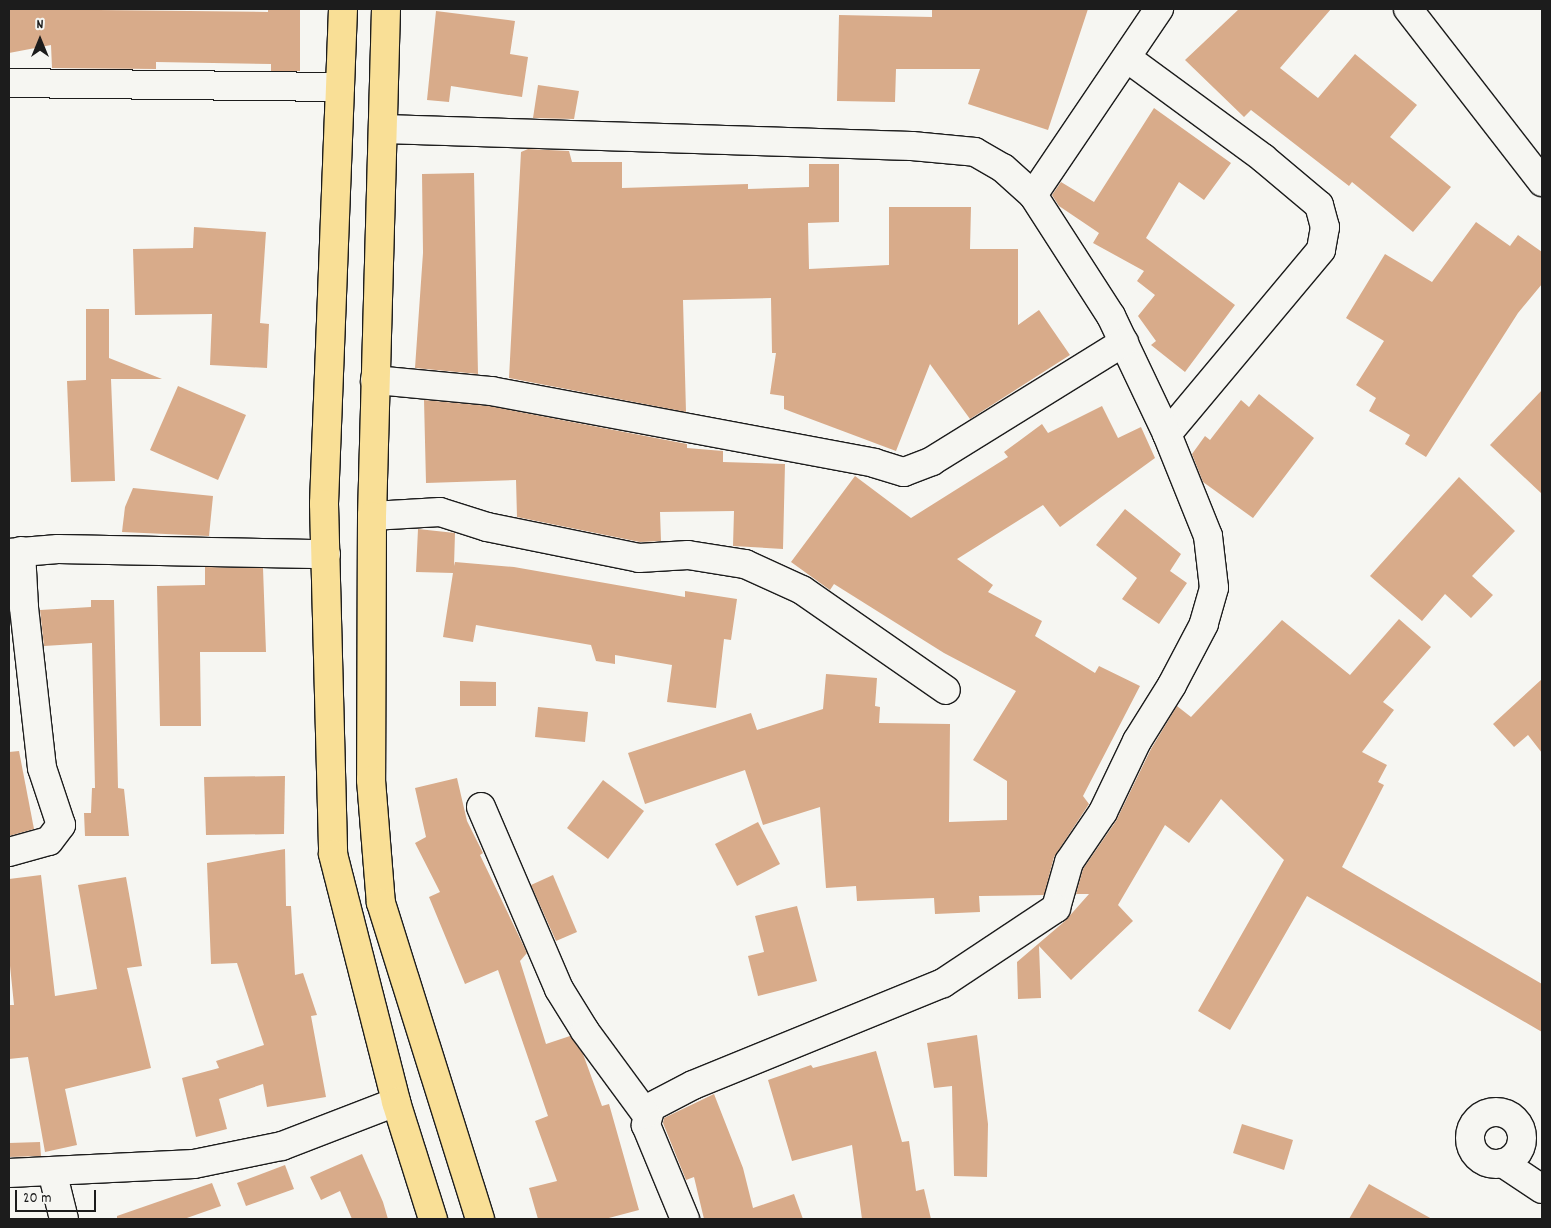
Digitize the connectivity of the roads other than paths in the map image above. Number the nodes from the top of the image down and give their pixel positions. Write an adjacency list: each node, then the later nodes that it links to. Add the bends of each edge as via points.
1 (343, 9): 7 (main road)
2 (386, 9): 8 (main road)
3 (1159, 9): 5 (street)
4 (1408, 9): 9 (street)
5 (1127, 58): 10 (street); 13 (street, via 1263,158 1319,204 1325,227 1321,250)
6 (9, 83): 7 (street)
7 (340, 88): 16 (main road, via 324,494)
8 (384, 129): 10 (street, via 912,146 975,152 1003,168); 12 (main road)
9 (1542, 182)
10 (1034, 195): 11 (street)
11 (1124, 342): 12 (street, via 932,461 904,472 491,391); 13 (street)
12 (376, 380): 14 (main road)
13 (1167, 434): 21 (street, via 1208,536 1214,588 1204,624 1172,686 1137,741 1103,812 1069,862 1056,908 943,983 670,1095)
14 (372, 516): 17 (street, via 440,512 496,530 640,558 688,555 745,564 802,590); 30 (main road, via 371,780 381,903)
15 (15, 552): 16 (street); 19 (street, via 42,768 62,825 49,841)
16 (326, 554): 20 (main road, via 333,854)
17 (946, 690)
18 (481, 807): 21 (street, via 559,989 585,1031)
19 (9, 852)
20 (396, 1102): 25 (street, via 282,1146 194,1164); 29 (main road)
21 (646, 1114): 31 (street, via 652,1144)
22 (1519, 1124): 23 (street); 24 (street, via 1521,1148); 24 (street, via 1500,1111 1477,1118 1471,1128 1468,1139 1480,1160)
23 (1542, 1139)
24 (1503, 1163): 27 (street)
25 (52, 1171): 26 (street); 28 (street)
26 (9, 1173)
27 (1542, 1189)
28 (64, 1219)
29 (433, 1219)
30 (480, 1219)
31 (685, 1219)

